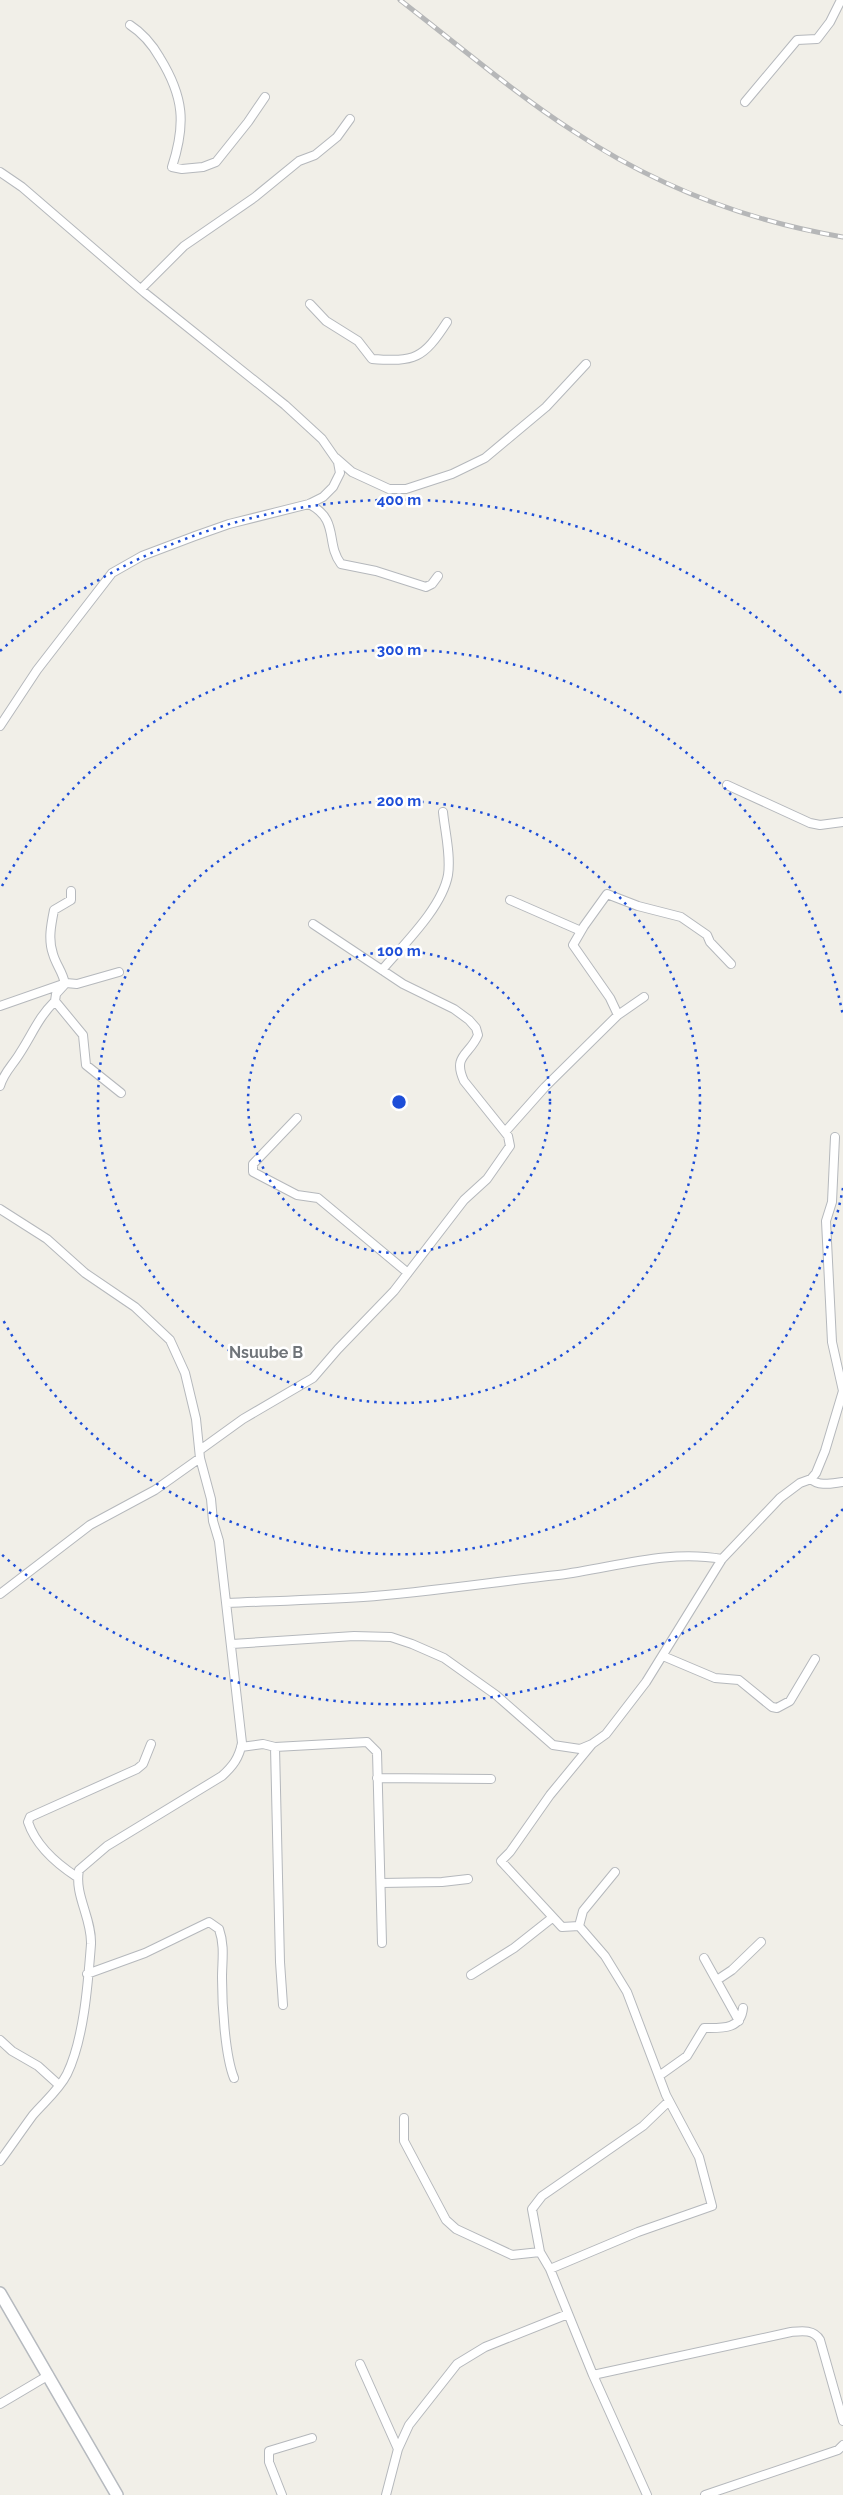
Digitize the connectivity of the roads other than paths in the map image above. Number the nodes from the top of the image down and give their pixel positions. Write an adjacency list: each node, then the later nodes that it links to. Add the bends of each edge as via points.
1 (841, 0): 4 (street, via 830,22 816,39 797,40)
2 (130, 25): 3 (street, via 143,33 176,86 181,128 172,167 203,168 216,162)
3 (264, 97)
4 (745, 102)
5 (350, 119): 7 (street, via 337,137 315,155 299,161 255,197 184,246)
6 (0, 172): 7 (street)
7 (141, 289): 11 (street, via 285,405 322,439)
8 (310, 304): 9 (street, via 326,321 358,340 372,359 415,358 432,345)
9 (447, 322)
10 (586, 364): 11 (street, via 546,407 485,458 452,474 406,489 389,489 352,472)
11 (335, 457): 12 (street, via 340,473 337,480 323,496)
12 (309, 504): 13 (street, via 321,510 328,519 341,564 426,587); 14 (street, via 194,536 142,556 112,573 37,670)
13 (438, 576)
14 (0, 726)
15 (727, 785): 17 (street, via 810,823)
16 (443, 812): 23 (street, via 448,865 444,886 424,918)
17 (843, 822)
18 (71, 891): 25 (street, via 71,900 54,910 50,924 53,955)
19 (510, 900): 21 (street)
20 (313, 924): 23 (street)
21 (581, 931): 22 (street, via 607,894 681,917 707,934); 29 (street, via 573,945)
22 (730, 964)
23 (382, 970): 33 (street, via 454,1009 476,1028 477,1038 461,1058 460,1073)
24 (119, 972): 25 (street, via 77,984)
25 (65, 984): 27 (street); 28 (street)
26 (644, 997): 29 (street)
27 (54, 1001): 30 (street, via 3,1075); 31 (street, via 83,1034 86,1065)
28 (0, 1006)
29 (618, 1015): 33 (street)
30 (0, 1086)
31 (121, 1093)
32 (297, 1118): 36 (street, via 254,1164 253,1172 296,1195 318,1198)
33 (505, 1132): 36 (street, via 510,1142 509,1150 487,1179 464,1200)
34 (835, 1137): 37 (street, via 832,1202 826,1220 832,1342)
35 (0, 1209): 38 (street, via 47,1239 85,1273 135,1307 170,1340 185,1373)
36 (408, 1273): 38 (street, via 313,1378 243,1419)
37 (843, 1391): 39 (street, via 819,1467)
38 (200, 1454): 42 (street, via 155,1490 90,1525); 43 (street, via 219,1541)
39 (811, 1479): 40 (street, via 822,1483); 41 (street, via 780,1498)
40 (843, 1482)
41 (722, 1559): 43 (street, via 701,1555 646,1559 579,1572 419,1592); 45 (street)
42 (0, 1594)
43 (227, 1603): 44 (street)
44 (232, 1644): 48 (street, via 354,1636 391,1638 444,1658 496,1695 553,1745 580,1749); 49 (street)
45 (663, 1656): 46 (street, via 715,1678 739,1680 777,1708 790,1701); 48 (street, via 606,1734)
46 (815, 1658)
47 (151, 1744): 54 (street, via 137,1769 30,1817 30,1830 53,1859)
48 (592, 1744): 57 (street, via 501,1861)
49 (241, 1747): 50 (street, via 263,1744); 54 (street, via 233,1766 222,1776 107,1846 82,1865)
50 (275, 1747): 51 (street, via 367,1742 378,1752); 65 (street)
51 (377, 1778): 52 (street); 56 (street)
52 (491, 1779)
53 (615, 1872): 58 (street, via 583,1911)
54 (77, 1877): 62 (street, via 91,1928)
55 (468, 1879): 56 (street)
56 (380, 1883): 60 (street)
57 (552, 1918): 58 (street, via 562,1927); 63 (street)
58 (579, 1926): 69 (street, via 605,1956 622,1984)
59 (761, 1942): 64 (street)
60 (382, 1943)
61 (704, 1958): 64 (street)
62 (87, 1974): 70 (street, via 145,1953 209,1922 220,1929 224,1943 224,2019); 71 (street, via 83,2019 75,2051 67,2074)
63 (472, 1975)
64 (717, 1980): 67 (street)
65 (284, 2005)
66 (743, 2008): 67 (street)
67 (739, 2020): 69 (street, via 730,2027 704,2028 687,2056)
68 (0, 2040): 71 (street)
69 (659, 2076): 72 (street)
70 (234, 2078)
71 (59, 2085): 74 (street)
72 (670, 2101): 75 (street, via 643,2126 535,2203 532,2210); 76 (street, via 699,2157 712,2206 638,2232)
73 (404, 2118): 75 (street, via 404,2141 446,2220 456,2229 512,2255)
74 (0, 2162)
75 (540, 2252): 76 (street)
76 (550, 2269): 78 (street)
77 (0, 2293): 81 (street)
78 (568, 2314): 80 (street); 86 (street, via 484,2347 456,2364 421,2407)
79 (360, 2364): 86 (street)
80 (593, 2375): 83 (street, via 791,2332 812,2332 820,2340); 90 (street)
81 (49, 2376): 82 (street); 87 (street)
82 (0, 2404)
83 (843, 2421)
84 (312, 2438): 88 (street, via 269,2451)
85 (843, 2445): 91 (street, via 838,2450)
86 (398, 2449): 89 (street)
87 (118, 2495)
88 (282, 2495)
89 (386, 2495)
90 (647, 2495)
91 (705, 2495)

